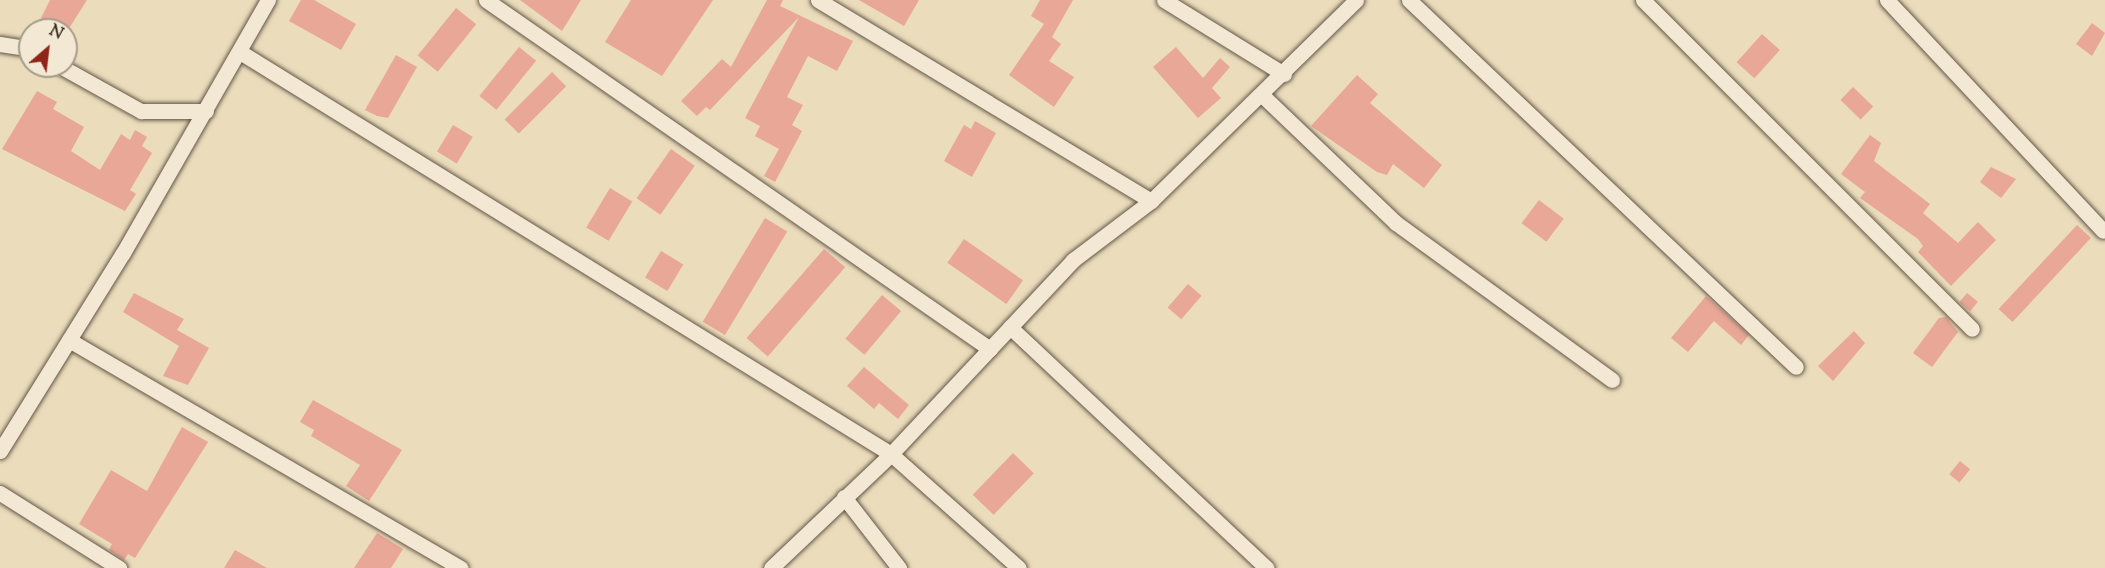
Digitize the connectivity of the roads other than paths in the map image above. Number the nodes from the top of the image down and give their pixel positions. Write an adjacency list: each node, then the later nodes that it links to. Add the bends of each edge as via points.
1 (268, 0): 11 (street)
2 (486, 0): 21 (street)
3 (818, 0): 16 (street)
4 (1164, 0): 12 (street)
5 (1356, 0): 12 (street)
6 (1408, 0): 22 (street)
7 (1643, 0): 19 (street)
8 (1887, 0): 17 (street)
9 (0, 45): 10 (street)
10 (18, 47)
11 (240, 52): 15 (street); 25 (street)
12 (1284, 74): 14 (street)
13 (78, 76): 15 (street, via 141,111)
14 (1262, 95): 16 (street); 23 (street, via 1396,223)
15 (206, 111): 20 (street)
16 (1151, 201): 18 (street, via 1073,260)
17 (2103, 231)
18 (1010, 327): 21 (street); 33 (street)
19 (1972, 329)
20 (69, 340): 24 (street); 29 (street)
21 (990, 349): 25 (street)
22 (1796, 367)
23 (1612, 380)
24 (0, 451)
25 (891, 454): 27 (street); 32 (street)
26 (0, 494): 28 (street)
27 (844, 497): 30 (street); 31 (street)
28 (119, 568)
29 (460, 568)
30 (772, 568)
31 (899, 568)
32 (1019, 568)
33 (1267, 568)

